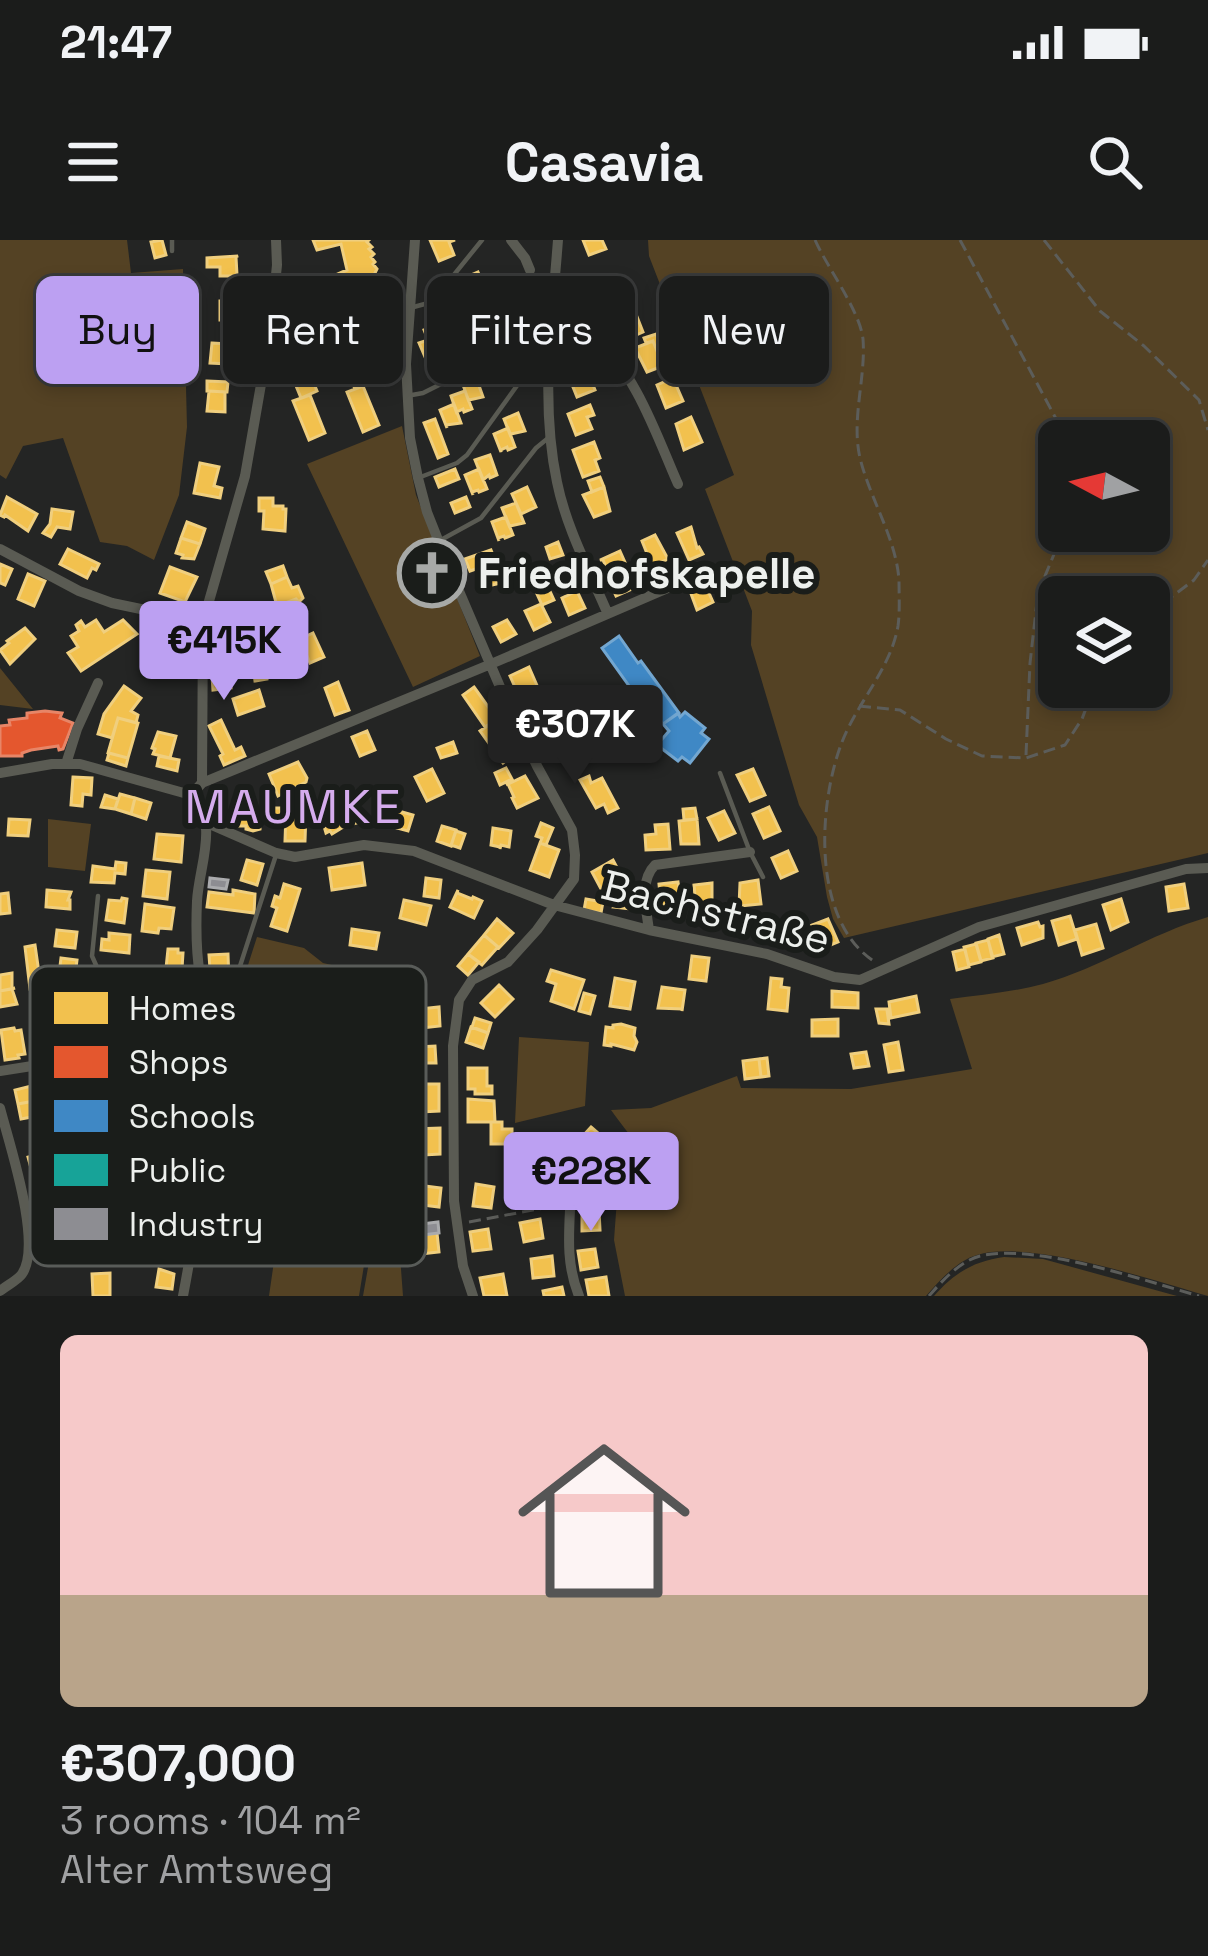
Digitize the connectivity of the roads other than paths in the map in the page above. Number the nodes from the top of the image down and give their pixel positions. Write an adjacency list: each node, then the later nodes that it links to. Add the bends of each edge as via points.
1 (172, 240): 7 (lane)
2 (276, 240): 22 (street, via 270,333 245,476)
3 (415, 240): 10 (street)
4 (482, 240): 10 (lane, via 432,302)
5 (511, 240): 8 (street)
6 (558, 240): 9 (street)
7 (172, 251)
8 (530, 270): 14 (lane, via 451,379)
9 (555, 276)
10 (408, 308): 14 (street)
11 (518, 384): 16 (lane, via 467,455)
12 (548, 384): 15 (street)
13 (631, 384): 17 (street)
14 (406, 396): 16 (street)
15 (550, 436): 18 (lane, via 481,518); 21 (street, via 568,520)
16 (418, 478): 18 (street)
17 (678, 484)
18 (440, 541): 23 (street)
19 (0, 549): 22 (street, via 112,603)
20 (686, 576): 21 (street)
21 (607, 612): 23 (street)
22 (203, 622): 28 (street)
23 (491, 664): 28 (street); 36 (street, via 572,830 574,879)
24 (98, 683): 25 (street)
25 (66, 764): 26 (street); 29 (street)
26 (0, 773)
27 (720, 773): 31 (lane)
28 (202, 783): 29 (street)
29 (191, 795): 30 (street)
30 (207, 823): 32 (street, Bachstraße); 39 (street)
31 (750, 852): 34 (lane); 37 (street, via 656,865 645,896)
32 (276, 853): 36 (street, Bachstraße, via 397,847); 40 (lane)
33 (1208, 868): 37 (street, Bachstraße, via 980,927 860,980)
34 (763, 877)
35 (98, 896): 38 (lane)
36 (554, 904): 37 (street, Bachstraße); 48 (street, via 508,962 472,980 459,1000 456,1225)
37 (649, 930)
38 (95, 966)
39 (199, 966)
40 (240, 966)
41 (30, 1066): 42 (street)
42 (0, 1071)
43 (0, 1108): 46 (street, via 30,1241 22,1274)
44 (572, 1180): 49 (street, via 566,1244)
45 (188, 1266): 47 (street)
46 (0, 1291)
47 (183, 1296)
48 (473, 1296)
49 (579, 1296)

